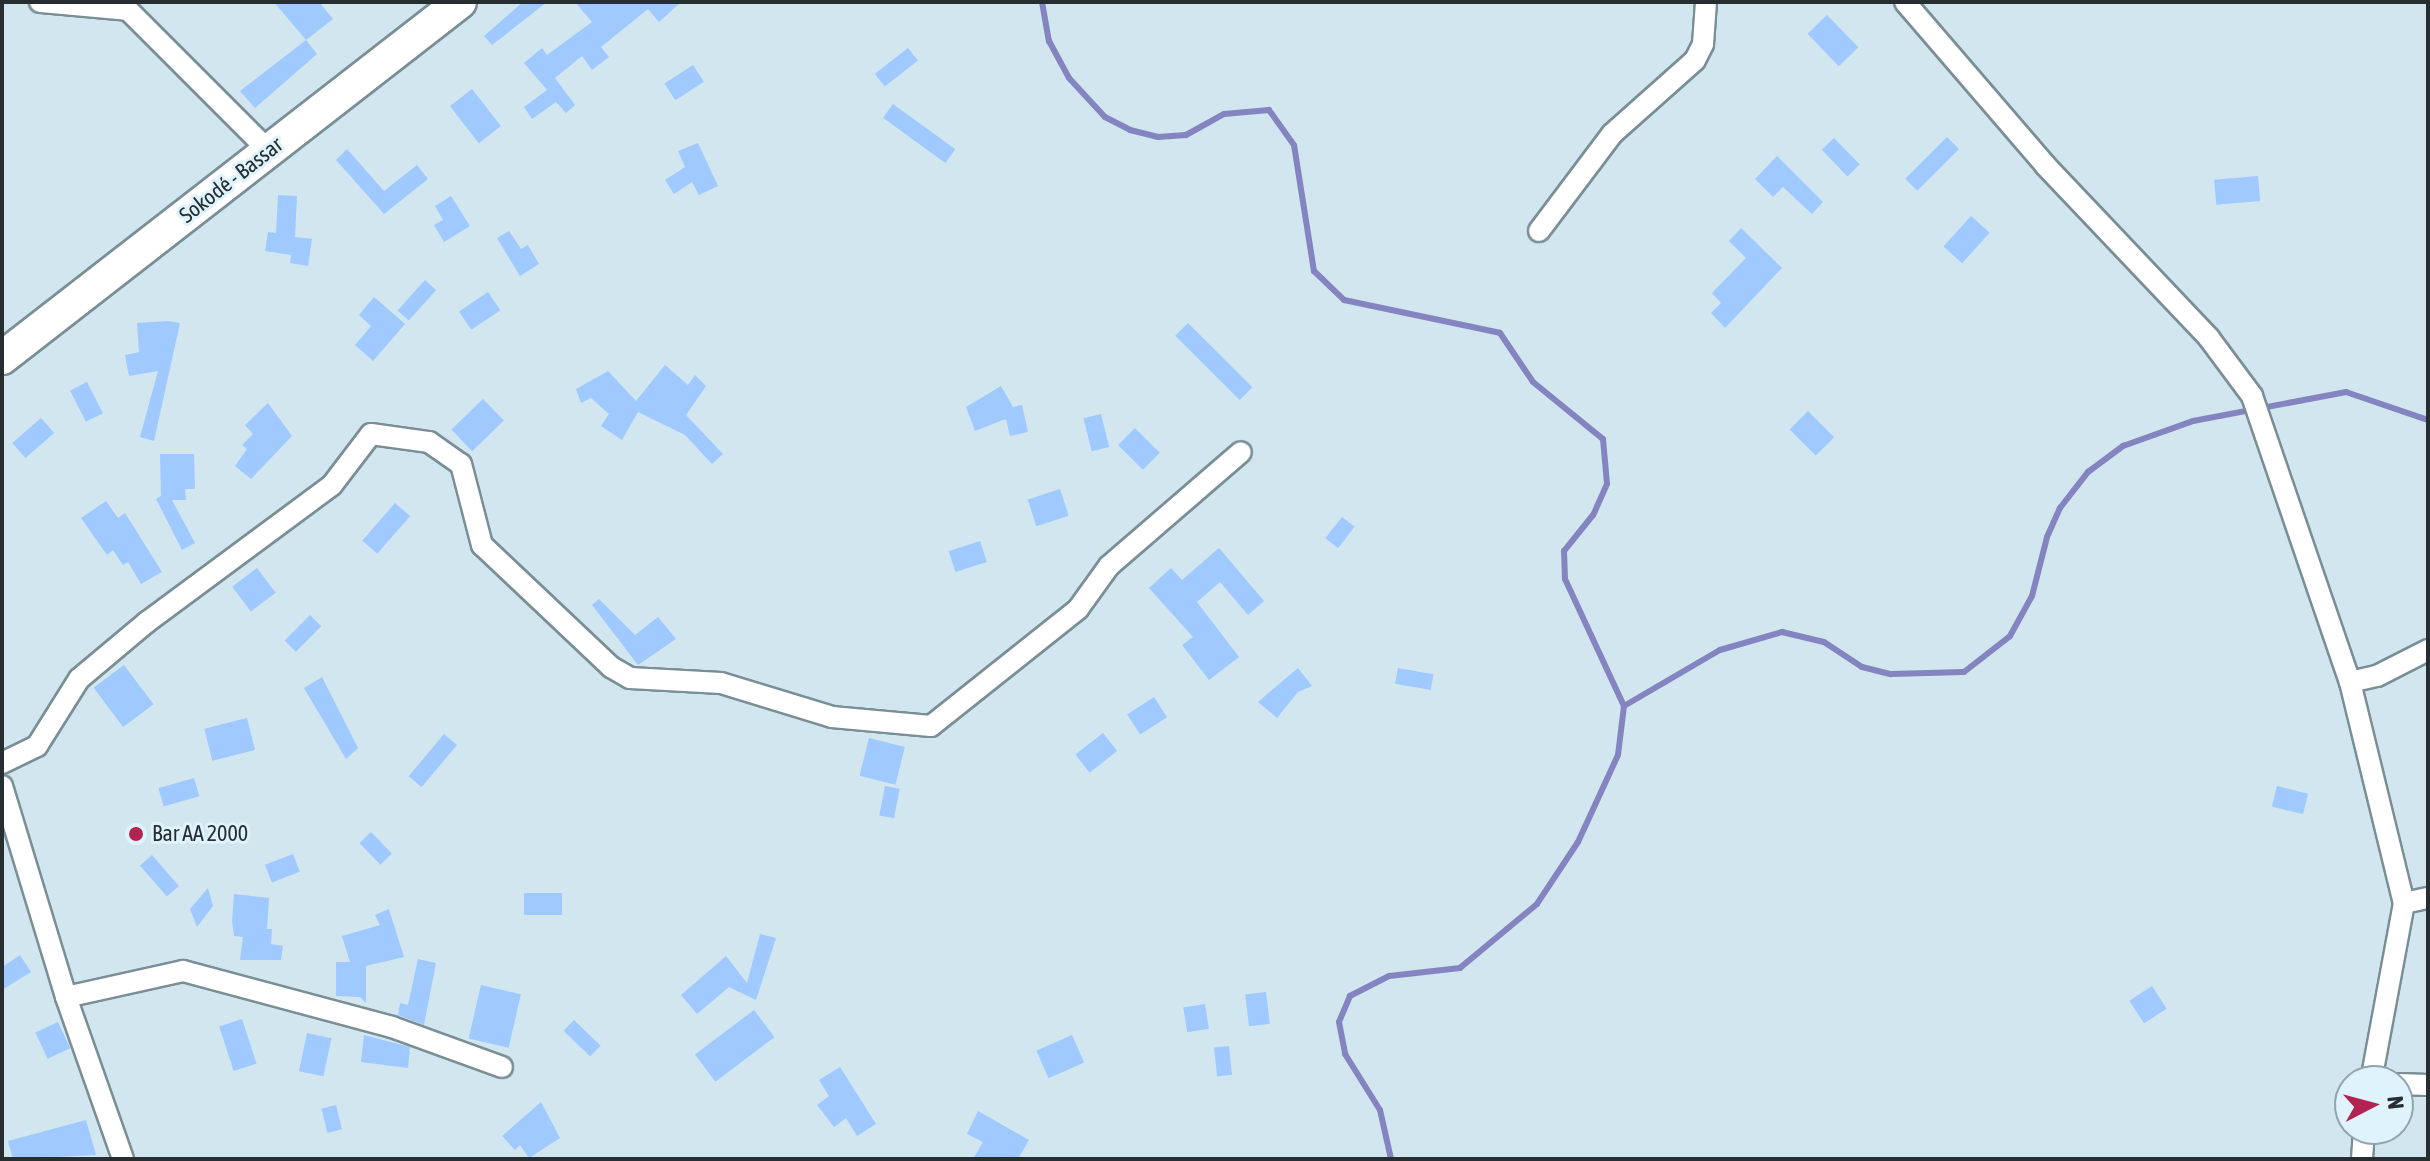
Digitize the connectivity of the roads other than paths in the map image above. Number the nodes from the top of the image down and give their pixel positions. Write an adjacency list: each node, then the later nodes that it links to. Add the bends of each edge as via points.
1 (40, 2): 5 (street)
2 (460, 2): 6 (main road, Sokodé - Bassar)
3 (1706, 2): 7 (street, via 1703,44 1695,60 1612,134)
4 (1905, 2): 11 (street, via 2045,165 2209,338 2252,396)
5 (125, 6): 6 (street)
6 (269, 151): 8 (main road, Sokodé - Bassar)
7 (1539, 231)
8 (2, 358)
9 (1241, 452): 12 (street, via 1109,566 1078,609 931,726 832,717 721,683 630,678 611,667 482,545 461,464 429,442 371,434 332,485 79,679 37,746)
10 (2428, 650): 11 (street, via 2377,676)
11 (2350, 682): 15 (street)
12 (2, 763)
13 (2, 786): 16 (street)
14 (2428, 898): 15 (street)
15 (2404, 903): 17 (street)
16 (66, 997): 18 (street, via 183,971 392,1027); 19 (street)
17 (2374, 1065)
18 (502, 1067)
19 (123, 1159)

